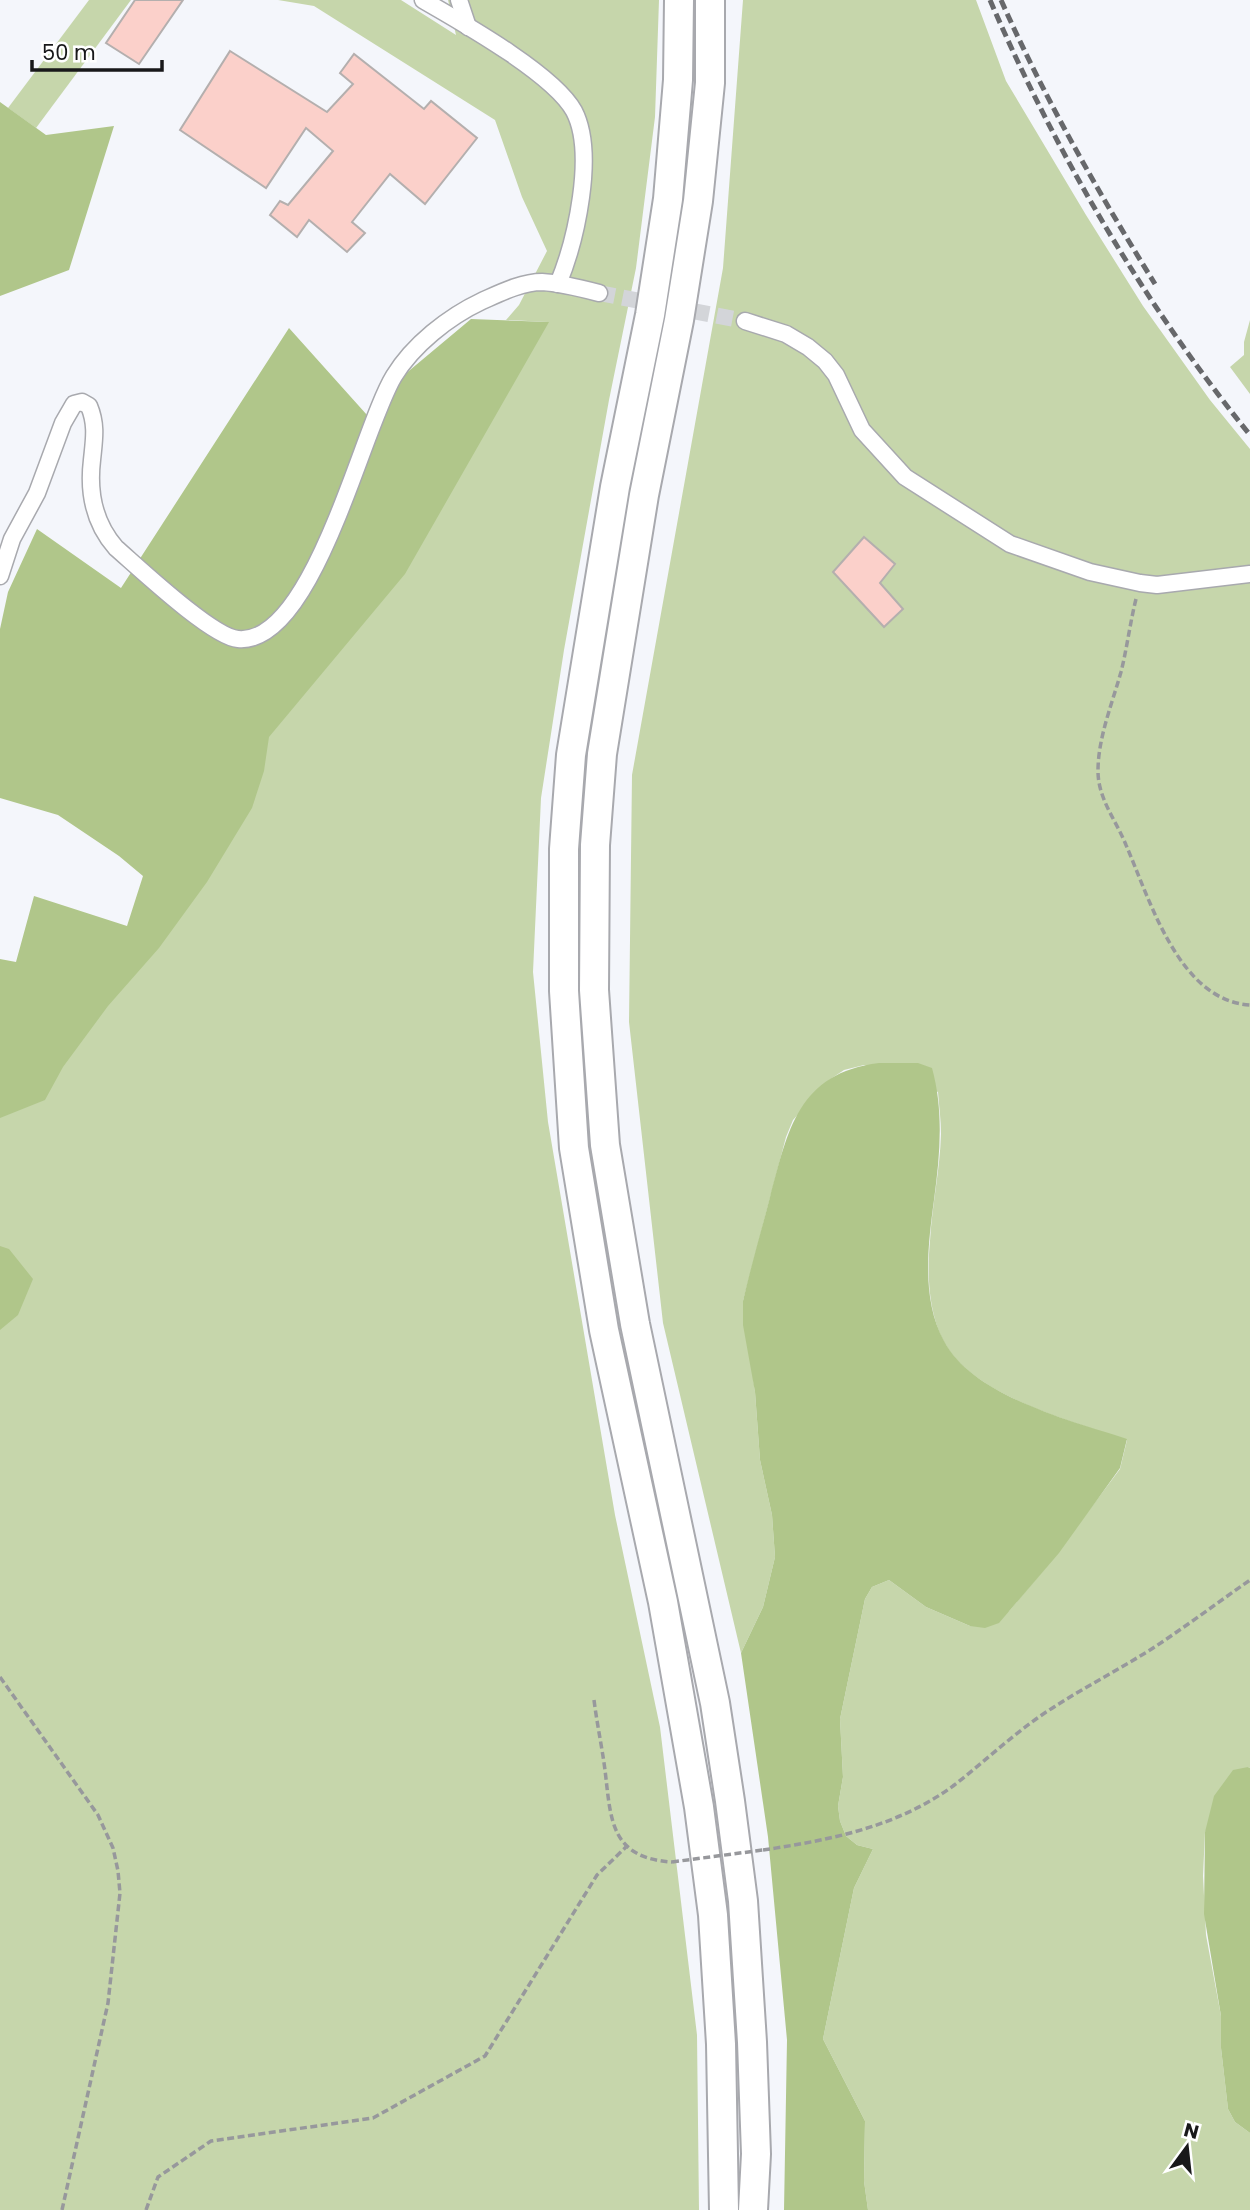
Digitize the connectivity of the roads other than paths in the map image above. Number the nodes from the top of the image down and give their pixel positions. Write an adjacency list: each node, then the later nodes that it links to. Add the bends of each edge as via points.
1 (423, 0): 5 (street)
2 (459, 0): 5 (street)
3 (678, 0): 12 (highway, via 678,80 668,199 571,755 564,849 564,991 574,1148 604,1330 663,1602 699,1807 713,1914)
4 (710, 0): 13 (highway, via 710,83 698,201 602,754 595,845 594,990 605,1145 635,1324 715,1703 743,1901 752,2042)
5 (468, 27): 6 (street, via 545,79 568,103 580,127 584,165 579,205)
6 (558, 284): 7 (street); 9 (street, via 524,285 471,306 402,364 387,388 316,566 283,615 249,639 235,640 209,627 106,536 91,492 96,428 89,406 82,402 74,404 37,493)
7 (599, 293)
8 (745, 321): 10 (street, via 786,334 825,361 862,430 905,477 1010,544 1090,572 1140,583)
9 (6, 537): 11 (street)
10 (1250, 574)
11 (0, 576)
12 (724, 2210)
13 (753, 2210)

